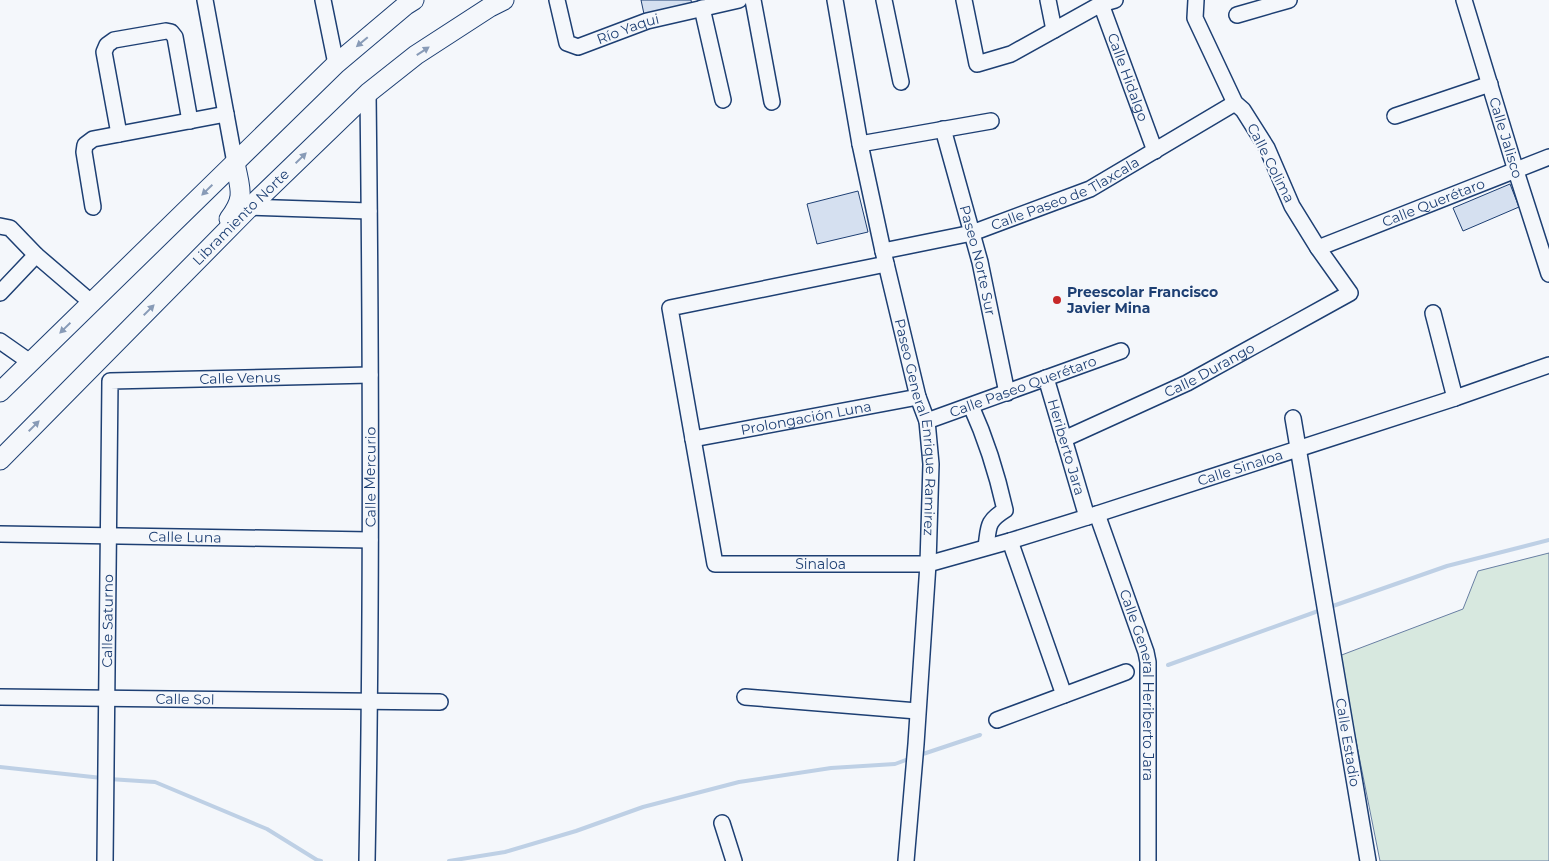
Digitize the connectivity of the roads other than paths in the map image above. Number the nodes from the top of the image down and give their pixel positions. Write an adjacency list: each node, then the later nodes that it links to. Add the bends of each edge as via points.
1 (205, 0): 26 (street)
2 (322, 0): 19 (street)
3 (504, 0): 22 (main road, Libramiento Norte, one-way to 3, via 416,55)
4 (557, 0): 16 (street, Río Yaqui, via 567,43 578,46 647,21)
5 (735, 0): 16 (street, Río Yaqui)
6 (753, 0): 24 (street)
7 (834, 0): 32 (street, Paseo General Enrique Ramirez)
8 (884, 0): 20 (street)
9 (964, 0): 18 (street, via 977,64 1011,54)
10 (1048, 0): 18 (street)
11 (1196, 0): 25 (street, Calle Colima, via 1195,18)
12 (1290, 0): 17 (street)
13 (1464, 0): 21 (street, Calle Jalisco)
14 (408, 2): 19 (main road, one-way to 19)
15 (1108, 2): 18 (street); 33 (street, Calle Hidalgo)
16 (702, 8): 23 (street)
17 (1237, 15)
18 (1054, 30)
19 (336, 64): 35 (main road)
20 (900, 82)
21 (1490, 84): 27 (street); 36 (street, Calle Jalisco)
22 (368, 93): 38 (main road, Libramiento Norte, one-way to 22); 39 (street, Calle Mercurio)
23 (723, 100)
24 (772, 102)
25 (1235, 104): 33 (street, Calle Paseo de Tlaxcala); 42 (street, Calle Colima, via 1243,110 1267,148 1292,206)
26 (226, 114): 29 (street); 35 (street)
27 (1395, 116)
28 (991, 120): 30 (street)
29 (190, 121): 31 (street); 31 (street, via 175,37 171,32 114,40 104,52)
30 (943, 129): 32 (street); 41 (street, Paseo Norte Sur)
31 (118, 134): 37 (street, via 93,139 85,145)
32 (860, 144): 44 (street, Paseo General Enrique Ramirez)
33 (1155, 151): 41 (street, Calle Paseo de Tlaxcala, via 1090,189)
34 (1549, 157): 36 (street, Calle Querétaro)
35 (235, 164): 46 (main road, via 241,192 238,207 179,269); 49 (main road, one-way to 49)
36 (1516, 171): 42 (street, Calle Querétaro); 45 (street, Calle Jalisco)
37 (93, 207)
38 (250, 207): 39 (street); 46 (main road, Libramiento Norte)
39 (369, 211): 55 (street, Calle Mercurio)
40 (0, 226): 43 (street, via 10,228)
41 (972, 233): 44 (street, Calle Paseo de Tlaxcala, via 941,239); 59 (street, Paseo Norte Sur)
42 (1318, 248): 48 (street, Calle Colima)
43 (36, 255): 47 (street); 49 (street)
44 (885, 258): 60 (street, Paseo General Enrique Ramirez); 65 (street, Calle Paseo de Tlaxcala, via 670,308)
45 (1549, 274)
46 (179, 280): 68 (main road, Libramiento Norte, one-way to 46)
47 (0, 293)
48 (1350, 293): 66 (street, Calle Durango, via 1187,383)
49 (92, 303): 53 (main road, one-way to 53)
50 (1433, 313): 61 (street)
51 (0, 341): 53 (street)
52 (1121, 351): 56 (street, Calle Paseo Querétaro)
53 (30, 362): 58 (main road)
54 (1549, 365): 61 (street, Calle Sinaloa)
55 (370, 375): 57 (street, Calle Venus); 72 (street, Calle Mercurio)
56 (1046, 378): 59 (street, Calle Paseo Querétaro); 66 (street, Heriberto Jara)
57 (110, 380): 71 (street, Calle Saturno)
58 (0, 392)
59 (1007, 393): 62 (street, Calle Paseo Querétaro)
60 (918, 397): 64 (street, Paseo General Enrique Ramirez); 65 (street, Prolongación Luna)
61 (1455, 398): 67 (street, Calle Sinaloa)
62 (971, 406): 64 (street, Calle Paseo Querétaro); 74 (street, via 998,477 1005,510 993,517)
63 (1293, 418): 67 (street, Calle Estadio)
64 (927, 421): 75 (street, Paseo General Enrique Ramirez, via 931,464)
65 (693, 439): 75 (street, Sinaloa, via 715,564)
66 (1064, 439): 69 (street, Heriberto Jara)
67 (1297, 448): 69 (street, Calle Sinaloa); 91 (street, Calle Estadio)
68 (0, 460)
69 (1092, 515): 73 (street, Calle Sinaloa); 90 (street, Calle General Heriberto Jara, via 1148,662)
70 (0, 534): 71 (street, Calle Luna)
71 (108, 536): 72 (street, Calle Luna); 79 (street, Calle Saturno)
72 (370, 540): 81 (street, Calle Mercurio)
73 (1010, 541): 74 (street, Calle Sinaloa); 77 (street)
74 (986, 547): 75 (street, Calle Sinaloa)
75 (928, 564): 83 (street, Paseo General Enrique Ramirez)
76 (1126, 672): 77 (street)
77 (1064, 695): 84 (street)
78 (0, 696): 79 (street, Calle Sol)
79 (106, 697): 81 (street, Calle Sol); 87 (street, Calle Saturno)
80 (745, 698): 83 (street)
81 (369, 701): 82 (street, Calle Sol); 86 (street, Calle Mercurio)
82 (440, 702)
83 (917, 711): 89 (street, Paseo General Enrique Ramirez)
84 (997, 720)
85 (722, 823): 88 (street)
86 (367, 860)
87 (105, 861)
88 (734, 861)
89 (906, 861)
90 (1148, 861)
91 (1368, 861)

